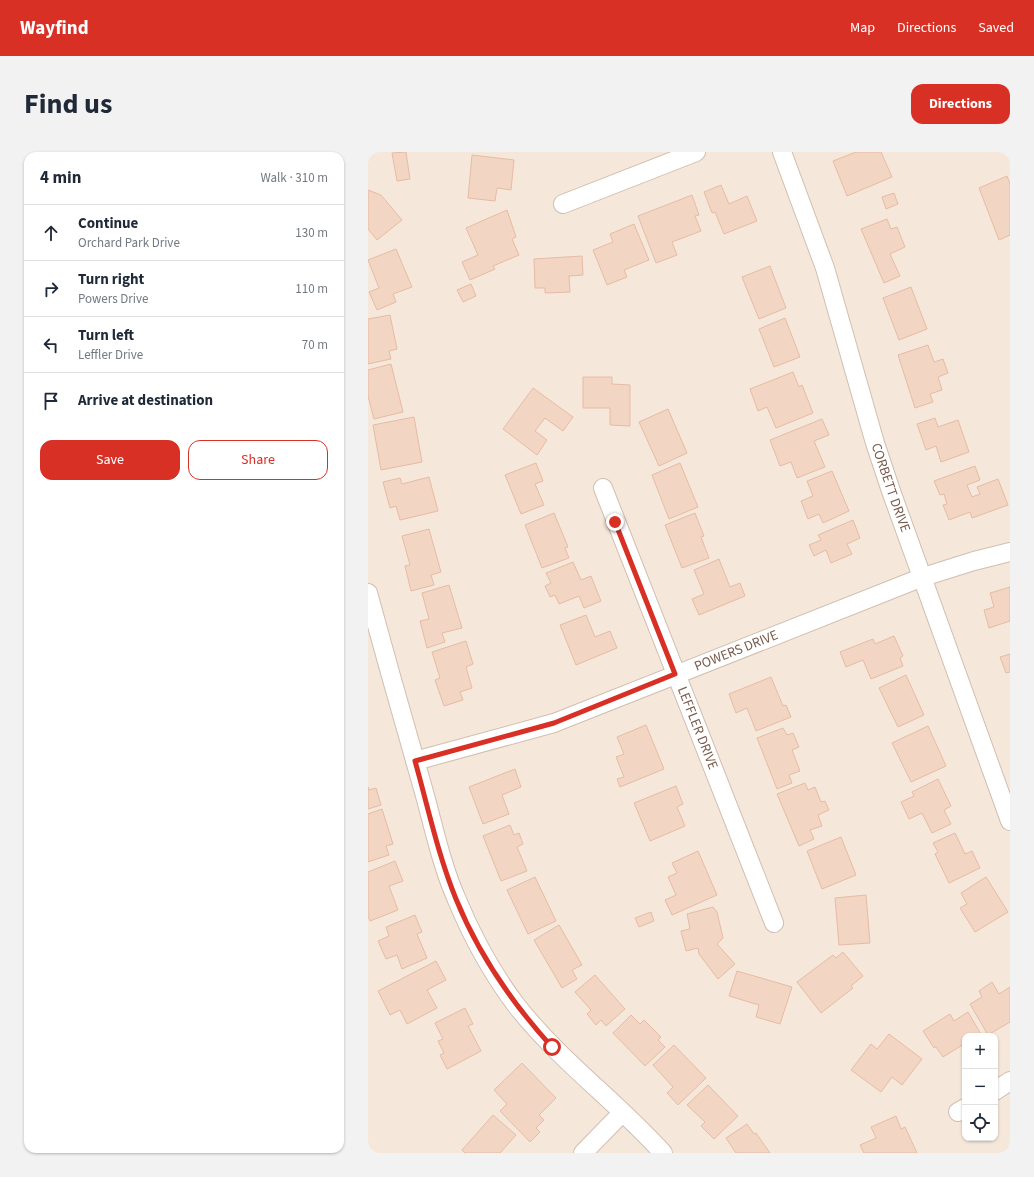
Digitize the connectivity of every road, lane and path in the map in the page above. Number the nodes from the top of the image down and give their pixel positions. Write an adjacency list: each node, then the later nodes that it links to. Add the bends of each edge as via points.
1 (696, 152): 3 (street)
2 (782, 152): 6 (street, CORBETT DRIVE, via 825,268 875,443)
3 (563, 204)
4 (602, 488): 8 (street, LEFFLER DRIVE)
5 (1010, 552): 6 (street, POWERS DRIVE)
6 (923, 577): 8 (street, POWERS DRIVE); 10 (street, CORBETT DRIVE)
7 (368, 593): 9 (street)
8 (675, 674): 9 (street, POWERS DRIVE, via 554,723); 11 (street, LEFFLER DRIVE)
9 (415, 761): 14 (street, via 456,899 496,976 527,1019 552,1047)
10 (1010, 821)
11 (774, 923)
12 (1010, 1081): 13 (street)
13 (998, 1089)
14 (622, 1113): 15 (street); 16 (street)
15 (583, 1153)
16 (663, 1153)

